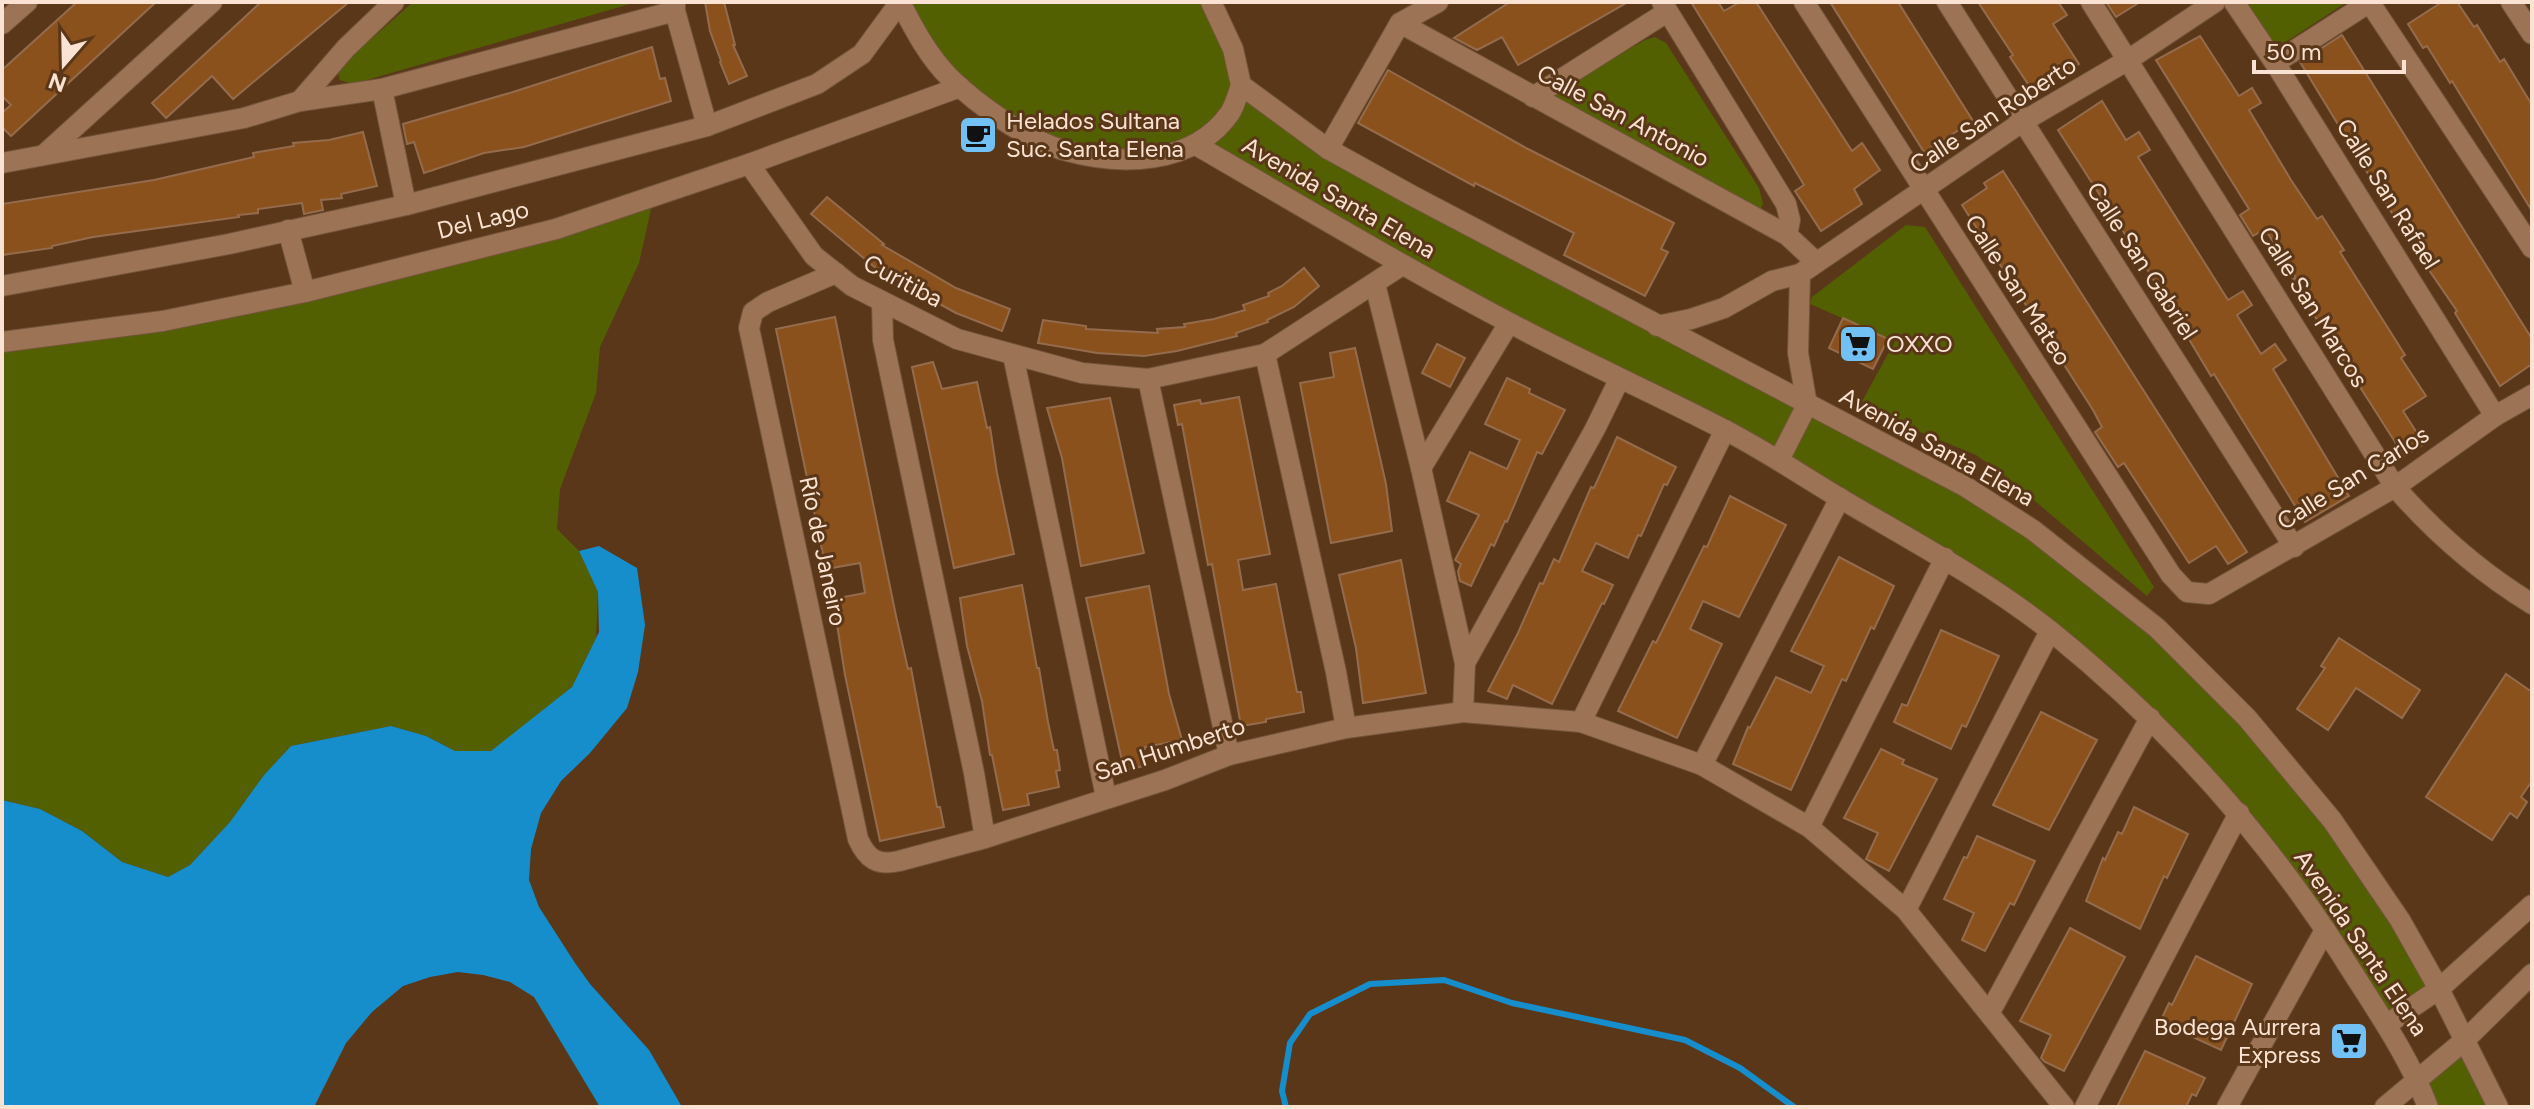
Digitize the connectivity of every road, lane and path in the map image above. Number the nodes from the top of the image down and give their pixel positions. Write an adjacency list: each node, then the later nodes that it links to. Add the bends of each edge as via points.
1 (27, 2): 17 (street)
2 (212, 2): 30 (street)
3 (394, 2): 25 (street)
4 (900, 2): 22 (street, via 921,42); 27 (street, via 862,54 817,84)
5 (1438, 2): 16 (street)
6 (1804, 2): 33 (street, Calle San Mateo)
7 (1947, 2): 26 (street, Calle San Gabriel)
8 (2091, 2): 19 (street, Calle San Marcos)
9 (2215, 2): 19 (street, Calle San Roberto)
10 (2234, 2): 20 (street, Calle San Rafael)
11 (2370, 2): 20 (street); 37 (street)
12 (2511, 2): 18 (street)
13 (675, 6): 23 (street); 27 (street)
14 (1219, 6): 21 (street)
15 (1664, 7): 24 (street); 36 (street, via 1786,204)
16 (1400, 23): 24 (street, Calle San Antonio); 29 (street)
17 (2, 24)
18 (2532, 34)
19 (2128, 60): 26 (street, Calle San Roberto); 58 (street, Calle San Marcos)
20 (2275, 63): 54 (street, Calle San Rafael)
21 (1241, 85): 28 (street, via 1232,110); 29 (street, Avenida Santa Elena)
22 (960, 87): 28 (street, via 1005,120 1061,150 1136,158 1174,155); 32 (street, Del Lago)
23 (382, 89): 25 (street); 34 (street)
24 (1533, 97): 36 (street, Calle San Antonio)
25 (300, 101): 30 (street, via 244,118)
26 (2022, 122): 33 (street, Calle San Roberto); 60 (street, Calle San Gabriel)
27 (707, 126): 34 (street)
28 (1196, 145): 38 (street, Avenida Santa Elena)
29 (1328, 149): 46 (street, Avenida Santa Elena)
30 (45, 154): 31 (street)
31 (2, 163)
32 (749, 164): 40 (street, Curitiba, via 814,256); 43 (street, Del Lago, via 556,229)
33 (1923, 190): 39 (street, Calle San Roberto); 62 (street, Calle San Mateo, via 2171,575 2187,592)
34 (406, 205): 35 (street)
35 (288, 230): 42 (street); 43 (street)
36 (1787, 235): 39 (street, Calle San Antonio)
37 (2532, 248)
38 (1402, 265): 41 (street); 45 (street, Avenida Santa Elena)
39 (1808, 268): 46 (street, Calle San Roberto, via 1724,308); 53 (street, via 1798,353)
40 (836, 273): 44 (street, Curitiba); 76 (street, Río de Janeiro, via 768,302 753,312 749,328 858,839 876,862)
41 (1375, 284): 48 (street); 57 (street)
42 (2, 286)
43 (305, 292): 47 (street, Del Lago, via 163,321)
44 (882, 303): 49 (street, Curitiba, via 957,339); 75 (street, via 883,340)
45 (1509, 323): 51 (street, Avenida Santa Elena); 57 (street)
46 (1657, 326): 53 (street, Avenida Santa Elena)
47 (2, 342)
48 (1265, 354): 50 (street, Curitiba); 69 (street)
49 (1013, 355): 50 (street, Curitiba, via 1082,373); 72 (street)
50 (1148, 379): 70 (street)
51 (1619, 380): 55 (street, Avenida Santa Elena); 65 (street)
52 (2532, 395): 54 (street, Calle San Carlos)
53 (1807, 405): 56 (street); 81 (street, Avenida Santa Elena, via 1966,487 2033,530 2157,628 2247,718 2332,820)
54 (2495, 416): 58 (street, Calle San Carlos)
55 (1725, 430): 56 (street, Avenida Santa Elena); 68 (street)
56 (1779, 460): 59 (street, Avenida Santa Elena)
57 (1421, 468): 65 (street)
58 (2395, 487): 60 (street, Calle San Carlos); 63 (street, Calle San Marcos, via 2464,556)
59 (1840, 498): 61 (street, Avenida Santa Elena); 71 (street)
60 (2294, 547): 62 (street, Calle San Carlos, via 2209,594)
61 (1945, 558): 64 (street, Avenida Santa Elena); 74 (street)
62 (2198, 595)
63 (2532, 604)
64 (2050, 631): 67 (street, Avenida Santa Elena); 78 (street)
65 (1465, 663): 66 (street)
66 (1463, 712): 68 (street, San Humberto); 69 (street, San Humberto)
67 (2150, 718): 73 (street, Avenida Santa Elena); 82 (street)
68 (1581, 722): 71 (street, San Humberto)
69 (1346, 728): 70 (street, San Humberto)
70 (1229, 755): 72 (street, San Humberto)
71 (1702, 765): 74 (street, San Humberto)
72 (1106, 797): 75 (street, San Humberto)
73 (2239, 813): 79 (street, Avenida Santa Elena); 87 (street)
74 (1809, 827): 78 (street, San Humberto)
75 (985, 838): 76 (street, San Humberto)
76 (899, 861)
77 (2532, 905): 81 (street)
78 (1906, 910): 82 (street, San Humberto)
79 (2325, 930): 83 (street, Avenida Santa Elena); 88 (street)
80 (2532, 974): 84 (street)
81 (2439, 989): 83 (street); 84 (street, Avenida Santa Elena)
82 (1990, 1012): 86 (street, San Humberto)
83 (2386, 1025): 85 (street, Avenida Santa Elena)
84 (2465, 1040): 85 (street); 91 (street, Avenida Santa Elena)
85 (2418, 1081): 89 (street); 90 (street, Avenida Santa Elena)
86 (2064, 1107)
87 (2085, 1107)
88 (2227, 1107)
89 (2385, 1107)
90 (2428, 1107)
91 (2498, 1107)

